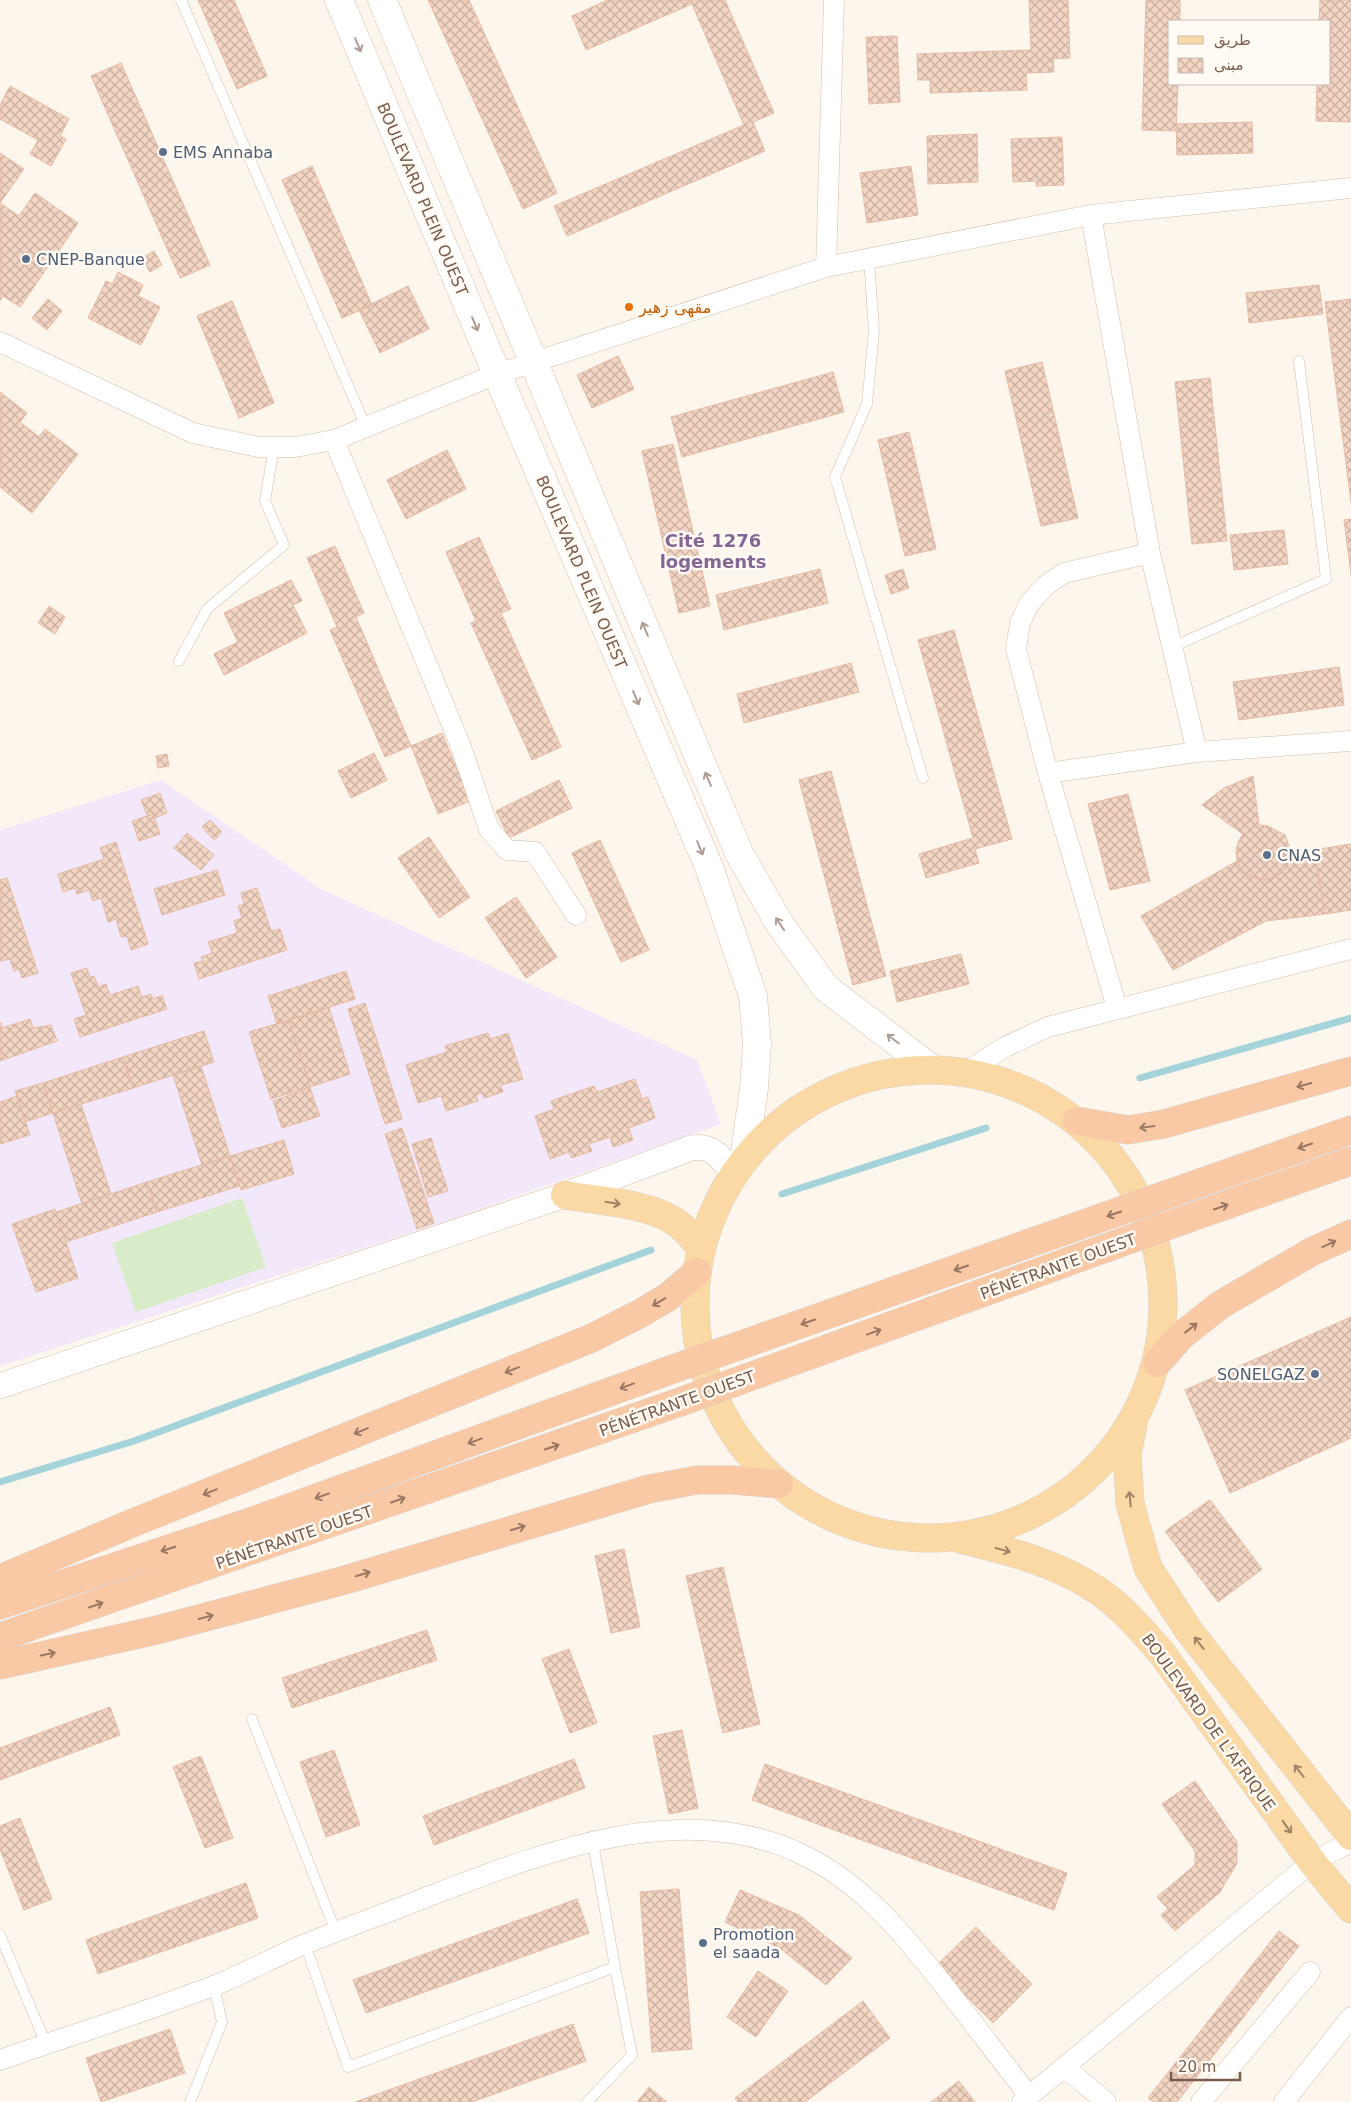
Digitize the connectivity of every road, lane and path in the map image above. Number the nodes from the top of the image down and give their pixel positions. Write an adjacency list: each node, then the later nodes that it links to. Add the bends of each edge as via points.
1 (181, 0): 13 (lane)
2 (339, 0): 12 (main road, BOULEVARD PLEIN OUEST, one-way to 12)
3 (382, 0): 11 (main road)
4 (834, 0): 8 (street)
5 (1351, 188): 6 (street)
6 (1091, 216): 7 (street); 16 (street)
7 (869, 259): 8 (street); 22 (lane, via 874,331 867,404 834,477)
8 (826, 267): 11 (street)
9 (0, 342): 15 (street, via 193,433 258,447)
10 (1299, 361): 17 (lane, via 1326,579)
11 (533, 363): 12 (street); 26 (main road, one-way to 11, via 826,988 778,923 739,853)
12 (497, 374): 13 (street); 32 (main road, BOULEVARD PLEIN OUEST, one-way to 32, via 709,867 753,996 757,1044 754,1088)
13 (366, 427): 14 (street)
14 (334, 440): 15 (street); 23 (street, via 460,744 489,829 507,850 535,852)
15 (274, 447): 18 (lane, via 265,501 284,545 207,608)
16 (1150, 553): 17 (street); 21 (street, via 1064,573 1045,586 1029,604 1020,623 1016,649)
17 (1172, 647): 20 (street)
18 (178, 661)
19 (1351, 741): 20 (street)
20 (1197, 752): 21 (street)
21 (1048, 773): 25 (street)
22 (923, 778)
23 (576, 915)
24 (1351, 949): 25 (street)
25 (1117, 1008): 28 (street, via 1026,1036)
26 (932, 1069): 28 (main road); 32 (main road, via 878,1074 827,1092 782,1120)
27 (1351, 1071): 29 (highway, one-way to 29, via 1164,1124 1128,1130)
28 (966, 1072): 29 (main road, via 1013,1084)
29 (1077, 1121): 36 (main road, via 1114,1160 1142,1206 1159,1256 1164,1310)
30 (1351, 1130): 42 (highway, PÉNÉTRANTE OUEST, one-way to 42, bridge, via 250,1522)
31 (1351, 1161): 43 (highway, PÉNÉTRANTE OUEST, one-way to 31, bridge, via 680,1402)
32 (738, 1166): 33 (street, via 716,1152 691,1148); 35 (main road, via 709,1222)
33 (565, 1195): 35 (main road, one-way to 35, via 661,1214 684,1228); 37 (street)
34 (1351, 1234): 36 (highway, one-way to 34, via 1181,1336 1220,1305 1313,1251)
35 (699, 1260): 39 (main road, via 696,1331 711,1388 739,1440); 41 (highway, one-way to 41, via 668,1297 592,1338)
36 (1156, 1363): 38 (main road)
37 (0, 1386)
38 (1134, 1419): 40 (main road, via 1101,1464 1059,1500 1010,1524); 46 (main road, one-way to 38, via 1189,1631 1148,1568 1130,1504 1127,1453)
39 (779, 1484): 40 (main road, via 818,1510 862,1529 909,1538); 44 (highway, one-way to 39, via 157,1630 345,1580 649,1489 697,1480)
40 (956, 1538): 49 (main road, BOULEVARD DE L'AFRIQUE, one-way to 49, via 1032,1558 1067,1572 1101,1592 1133,1621 1161,1652)
41 (0, 1579)
42 (0, 1605)
43 (0, 1637)
44 (0, 1664)
45 (252, 1719): 51 (lane)
46 (1351, 1836)
47 (1351, 1842): 49 (street)
48 (593, 1843): 51 (street, via 491,1873); 54 (lane); 61 (street, via 636,1834 691,1829 746,1834 799,1853 854,1886 905,1936)
49 (1312, 1862): 50 (main road, BOULEVARD DE L'AFRIQUE); 60 (street)
50 (1351, 1909)
51 (336, 1932): 53 (street)
52 (0, 1936): 58 (lane)
53 (305, 1944): 54 (lane, via 348,2067); 56 (street)
54 (615, 1968): 63 (lane, via 632,2054)
55 (1310, 1972): 65 (street)
56 (214, 1986): 58 (street); 62 (lane, via 222,2022)
57 (1351, 2017): 66 (street)
58 (46, 2044): 59 (street)
59 (0, 2060)
60 (1064, 2068): 61 (street); 64 (street)
61 (1026, 2099)
62 (190, 2102)
63 (587, 2102)
64 (1106, 2102)
65 (1201, 2102)
66 (1284, 2102)

